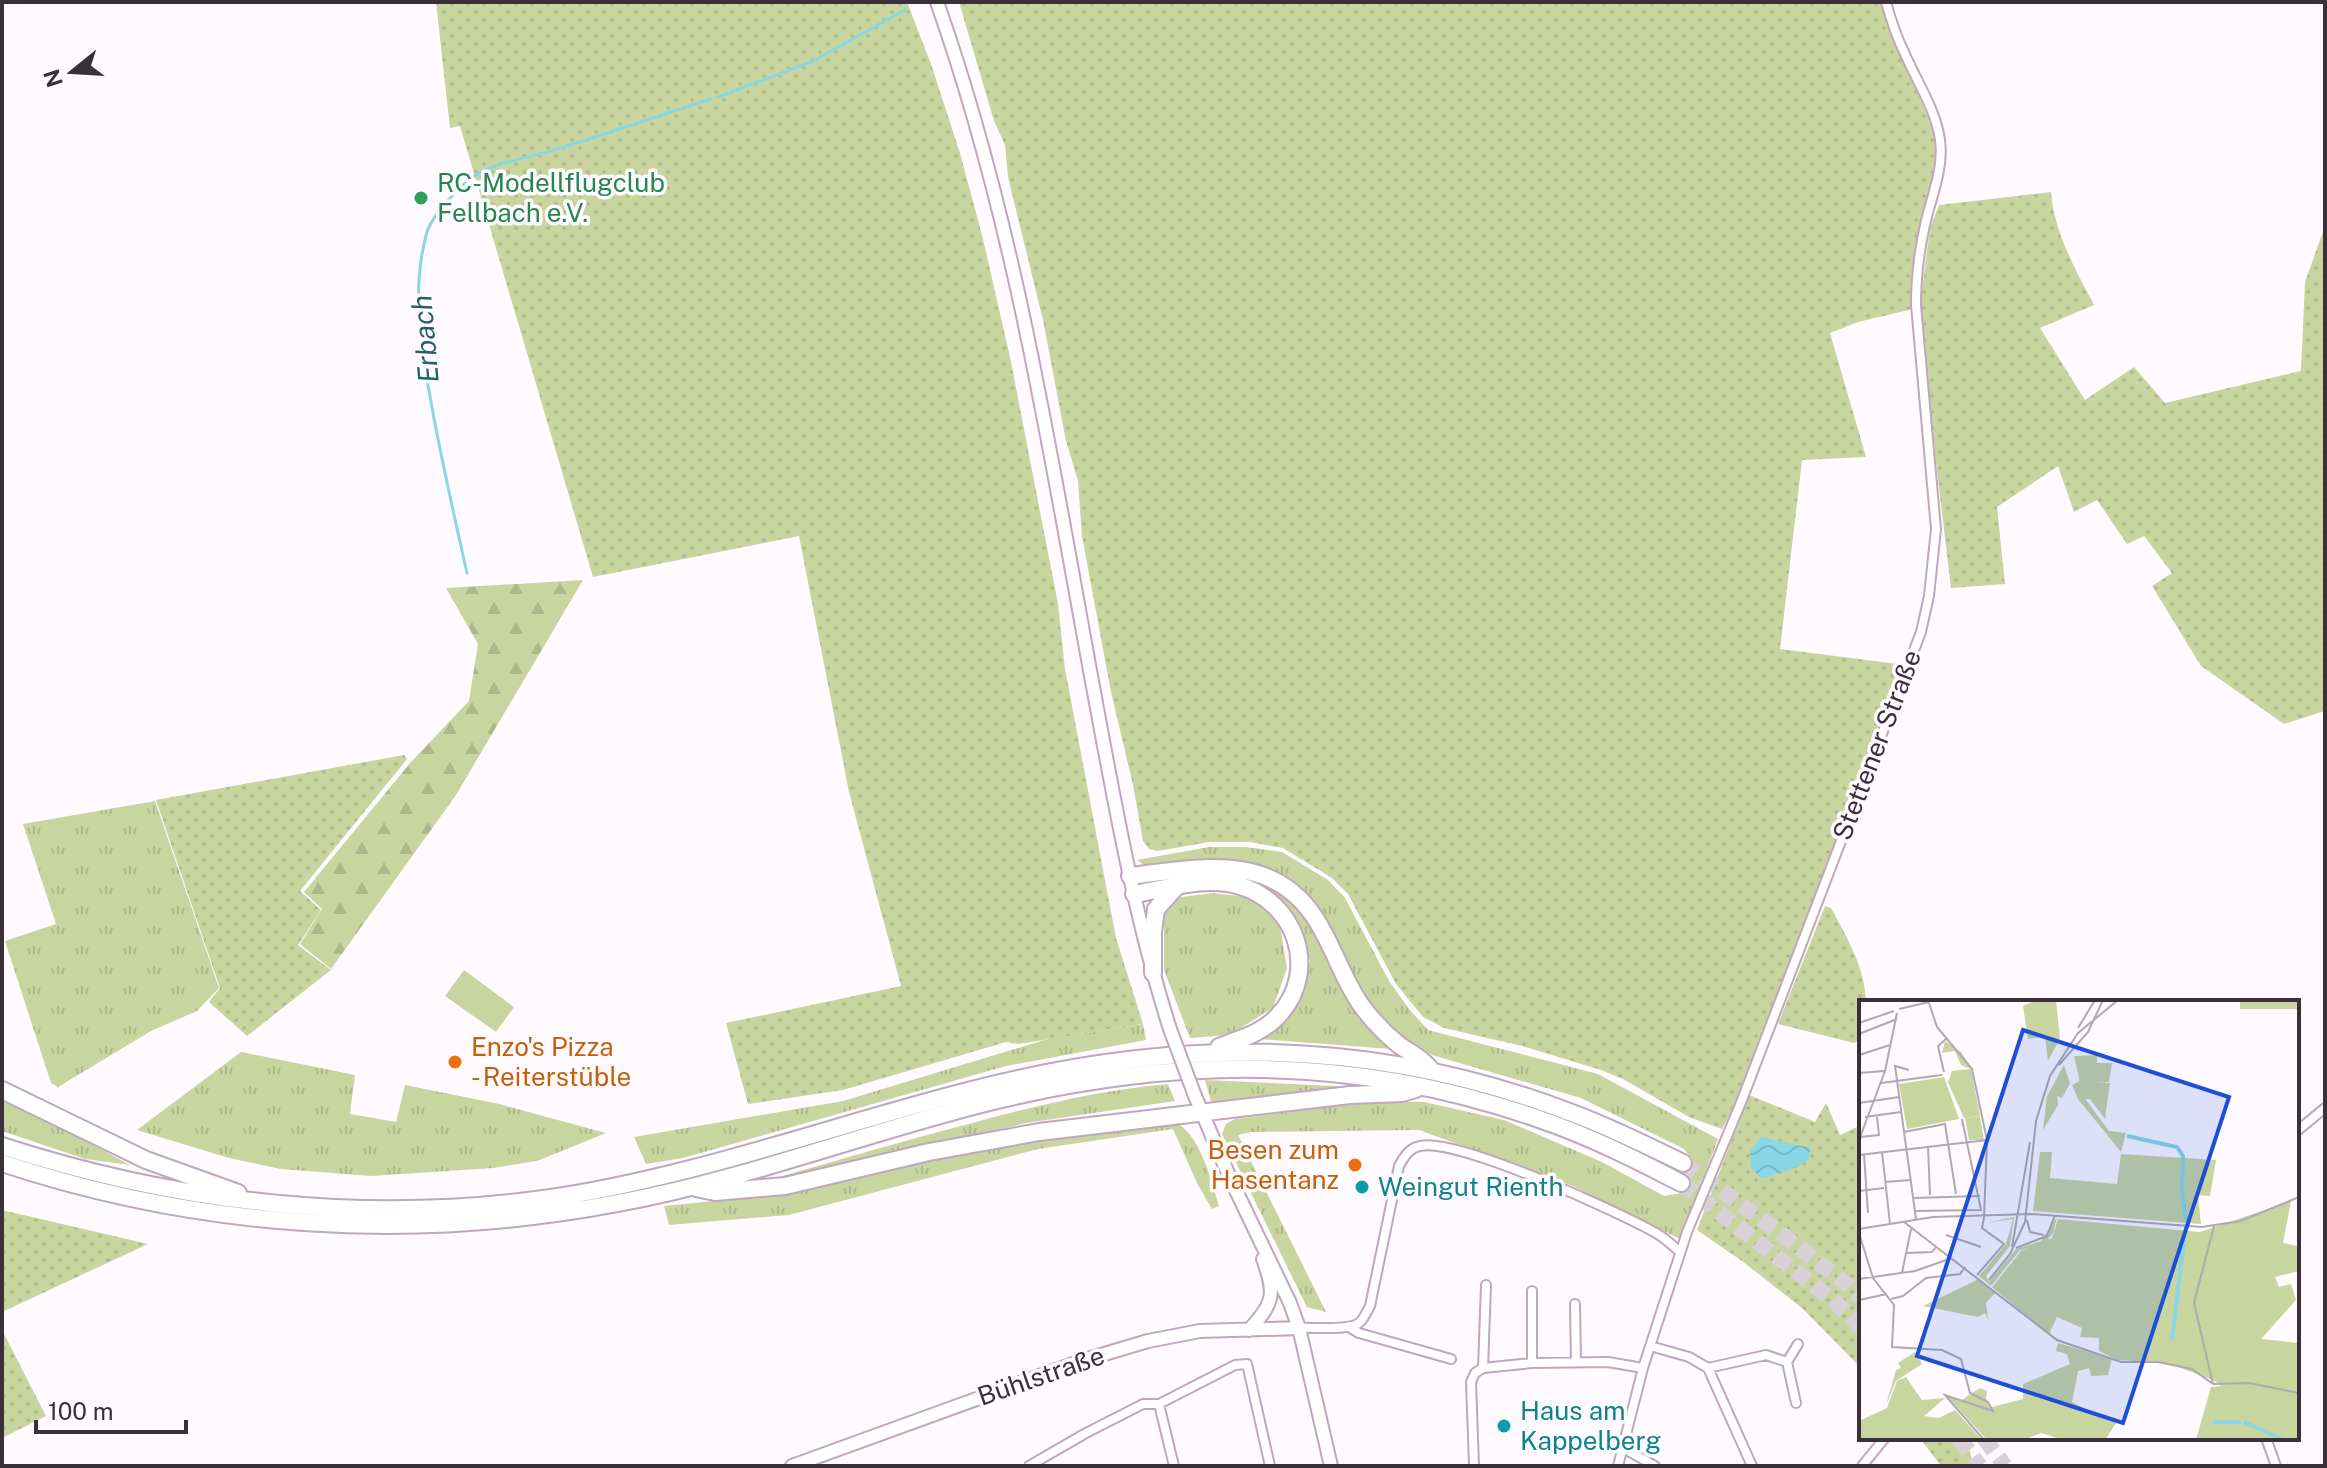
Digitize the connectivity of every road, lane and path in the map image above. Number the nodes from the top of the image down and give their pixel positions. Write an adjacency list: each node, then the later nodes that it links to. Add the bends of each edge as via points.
1 (937, 2): 3 (main road, via 1009,250)
2 (1886, 2): 20 (street, Stettener Straße, via 1940,139 1937,179 1916,274 1936,529 1929,596 1921,632)
3 (1130, 876): 5 (main road); 8 (highway, via 1228,867 1282,884 1316,919 1359,1002 1378,1027 1423,1059)
4 (1176, 887): 5 (highway); 6 (highway, via 1156,909); 7 (highway, via 1233,883 1252,889 1283,913 1299,952 1296,985 1279,1015 1260,1031)
5 (1134, 894): 6 (main road)
6 (1153, 973): 11 (main road, bridge)
7 (1208, 1052): 8 (highway, via 1371,1060); 18 (highway, via 1105,1062 1013,1079 714,1164 556,1197 397,1209)
8 (1428, 1079): 11 (highway, via 1402,1093); 15 (highway, via 1522,1095); 16 (highway, via 1566,1129); 17 (highway, via 1274,1068 1127,1075 982,1104)
9 (2, 1090): 18 (highway, via 146,1160)
10 (2325, 1108): 12 (street)
11 (1202, 1114): 17 (highway, via 982,1142 785,1186 715,1192); 19 (main road)
12 (2299, 1129)
13 (2, 1146): 18 (highway, via 130,1181)
14 (2, 1163): 17 (highway, via 169,1206 327,1224 408,1226 515,1219)
15 (1683, 1163)
16 (1681, 1183)
17 (691, 1187)
18 (266, 1203)
19 (1245, 1207): 25 (main road); 26 (main road, via 1271,1298)
20 (1680, 1252): 24 (street, via 1660,1235 1552,1185 1482,1157 1421,1145 1407,1152 1399,1166 1370,1306 1359,1323); 28 (street, Stettener Straße)
21 (1486, 1285): 33 (street)
22 (1532, 1291): 32 (street)
23 (1575, 1304): 30 (street)
24 (1349, 1327): 25 (street); 29 (street)
25 (1299, 1328): 26 (main road, Bühlstraße); 45 (main road)
26 (1249, 1330): 41 (main road, Bühlstraße, via 1200,1331 1148,1341)
27 (1798, 1344): 31 (street)
28 (1650, 1346): 34 (street, Stettener Straße); 35 (street)
29 (1451, 1359)
30 (1576, 1362): 32 (street); 34 (street)
31 (1787, 1362): 35 (street, via 1766,1355); 36 (street)
32 (1532, 1363): 33 (street)
33 (1483, 1368): 46 (street, via 1471,1382)
34 (1643, 1368): 40 (street, Stettener Straße)
35 (1708, 1368): 49 (street)
36 (1796, 1403)
37 (1159, 1404): 42 (street, via 1143,1404); 43 (street); 44 (street, via 1235,1365 1247,1364)
38 (1883, 1440): 50 (street)
39 (2267, 1440): 51 (street)
40 (1623, 1448): 47 (street, Stettener Straße); 48 (street)
41 (792, 1466)
42 (1029, 1466)
43 (1174, 1466)
44 (1270, 1466)
45 (1331, 1466)
46 (1474, 1466)
47 (1618, 1466)
48 (1655, 1466)
49 (1752, 1466)
50 (1862, 1466)
51 (2276, 1466)

